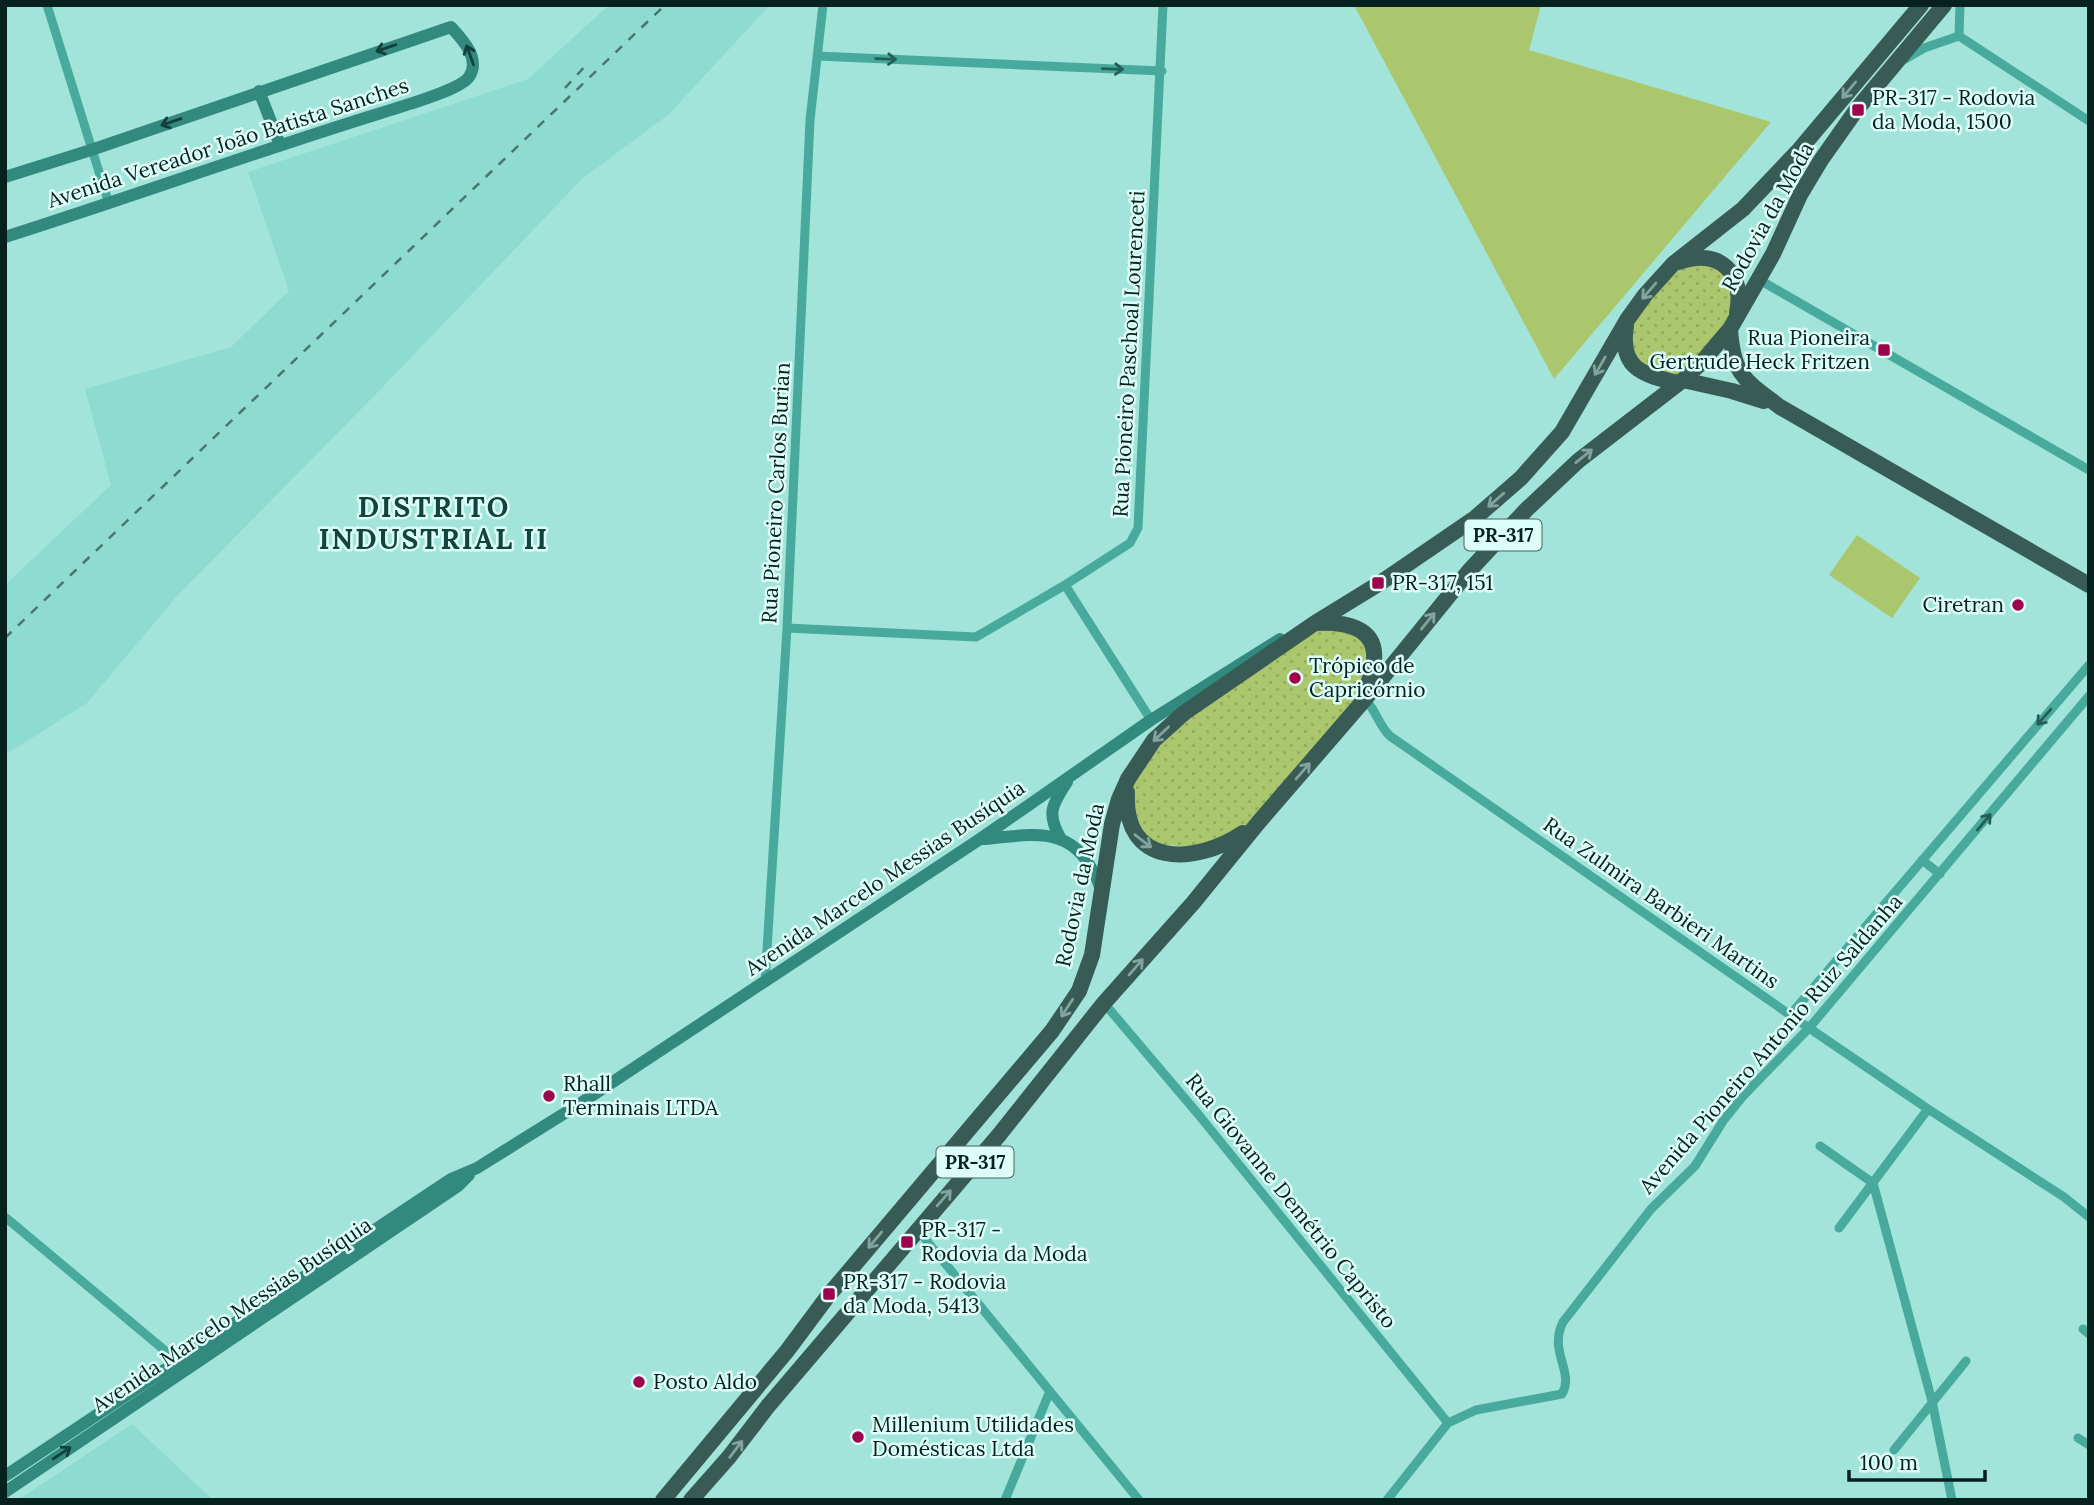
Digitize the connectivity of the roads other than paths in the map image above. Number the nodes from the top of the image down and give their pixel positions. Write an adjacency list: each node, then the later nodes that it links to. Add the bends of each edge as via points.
1 (47, 5): 16 (street)
2 (823, 5): 10 (street, Rua Pioneiro Carlos Burian)
3 (1163, 5): 12 (street, Rua Pioneiro Paschoal Lourenceti)
4 (1914, 5): 9 (highway)
5 (1921, 5): 9 (highway, Rodovia da Moda / PR-317)
6 (1944, 5): 11 (highway, Rodovia da Moda / PR-317)
7 (1960, 5): 8 (street)
8 (1959, 36): 11 (street, via 1924,48); 14 (street)
9 (1893, 38): 20 (highway, Rodovia da Moda / PR-317, one-way to 20, via 1743,209)
10 (817, 56): 12 (street, one-way to 12); 30 (street, Rua Pioneiro Carlos Burian, via 810,121)
11 (1891, 67): 21 (highway, Rodovia da Moda / PR-317, via 1821,160)
12 (1162, 71): 27 (street, Rua Pioneiro Paschoal Lourenceti, via 1138,528 1130,543)
13 (259, 91): 15 (street); 15 (street, Avenida Vereador João Batista Sanches, one-way to 13, via 461,85 474,66 463,40 451,27); 16 (street, Avenida Vereador João Batista Sanches, one-way to 16)
14 (2089, 121)
15 (280, 145): 18 (street, Avenida Vereador João Batista Sanches)
16 (92, 150): 17 (street, Avenida Vereador João Batista Sanches); 18 (street)
17 (5, 177)
18 (109, 204): 19 (street, Avenida Vereador João Batista Sanches)
19 (5, 237)
20 (1673, 264): 22 (highway, PR-317, one-way to 22); 23 (highway, via 1708,257 1731,271 1738,283 1739,302)
21 (1758, 279): 23 (highway, Rodovia da Moda / PR-317); 26 (street)
22 (1628, 320): 24 (highway, via 1624,341 1633,365 1648,376); 29 (highway, Rodovia da Moda / PR-317, one-way to 29, via 1562,432 1521,478 1424,554)
23 (1733, 324): 24 (highway, PR-317); 25 (highway, via 1731,351 1737,368 1746,382)
24 (1681, 382): 25 (highway, via 1732,390); 33 (highway, PR-317, one-way to 24, via 1469,571 1526,510 1578,461)
25 (1780, 407): 28 (highway)
26 (2089, 470)
27 (1065, 585): 30 (street, Rua Pioneiro Paschoal Lourenceti, via 976,637); 34 (street)
28 (2089, 585)
29 (1315, 623): 33 (highway, via 1352,625 1371,641 1374,664); 34 (street, Avenida Marcelo Messias Busíquia, via 1281,638); 36 (highway, Rodovia da Moda / PR-317, one-way to 36, via 1184,713 1154,740)
30 (787, 628): 43 (street, Rua Pioneiro Carlos Burian)
31 (2089, 665): 40 (street, Avenida Pioneiro Antonio Ruiz Saldanha, one-way to 40)
32 (2089, 696): 41 (street, Avenida Pioneiro Antonio Ruiz Saldanha, one-way to 32)
33 (1365, 699): 37 (highway, PR-317, one-way to 33); 45 (street, Rua Zulmira Barbieri Martins, via 1390,736)
34 (1151, 720): 35 (street, Avenida Marcelo Messias Busíquia)
35 (1071, 776): 38 (street, Avenida Marcelo Messias Busíquia); 39 (street, via 1053,802 1051,814)
36 (1128, 779): 37 (highway, one-way to 37, via 1126,806 1133,833 1159,851 1185,855 1218,848); 42 (highway, Rodovia da Moda / PR-317, via 1112,824)
37 (1258, 823): 44 (highway, PR-317, one-way to 37)
38 (980, 839): 39 (street, via 1035,834); 43 (street, Avenida Marcelo Messias Busíquia)
39 (1061, 839): 42 (street, via 1084,857)
40 (1922, 860): 41 (street); 45 (street, Avenida Pioneiro Antonio Ruiz Saldanha)
41 (1940, 874): 46 (street, Avenida Pioneiro Antonio Ruiz Saldanha)
42 (1101, 889): 64 (highway, Rodovia da Moda / PR-317, one-way to 64, via 1092,955 1079,990 1052,1031)
43 (765, 982): 55 (street, Avenida Marcelo Messias Busíquia)
44 (1104, 1003): 53 (highway, PR-317, one-way to 44); 58 (street, Rua Giovanne Demétrio Capristo)
45 (1791, 1014): 46 (street, Rua Zulmira Barbieri Martins)
46 (1809, 1028): 47 (street, Rua Zulmira Barbieri Martins); 58 (street, Avenida Pioneiro Antonio Ruiz Saldanha, via 1737,1104 1695,1166 1651,1209 1563,1322 1557,1336 1566,1380 1562,1394 1476,1410)
47 (1928, 1109): 49 (street); 51 (street, Rua Zulmira Barbieri Martins)
48 (1820, 1146): 49 (street)
49 (1873, 1183): 52 (street); 57 (street)
50 (5, 1217): 55 (street)
51 (2089, 1217)
52 (1839, 1228)
53 (917, 1229): 56 (street); 65 (highway, PR-317, one-way to 53)
54 (1966, 1361): 57 (street)
55 (182, 1364): 62 (street); 63 (street, Avenida Marcelo Messias Busíquia, one-way to 55)
56 (1050, 1391): 66 (street); 67 (street)
57 (1933, 1401): 61 (street); 69 (street)
58 (1448, 1423): 68 (street, Avenida Pioneiro Antonio Ruiz Saldanha)
59 (2078, 1438): 60 (street)
60 (2089, 1445)
61 (1894, 1450)
62 (5, 1476)
63 (5, 1492)
64 (663, 1500)
65 (691, 1500)
66 (1005, 1500)
67 (1139, 1500)
68 (1387, 1500)
69 (1952, 1500)

